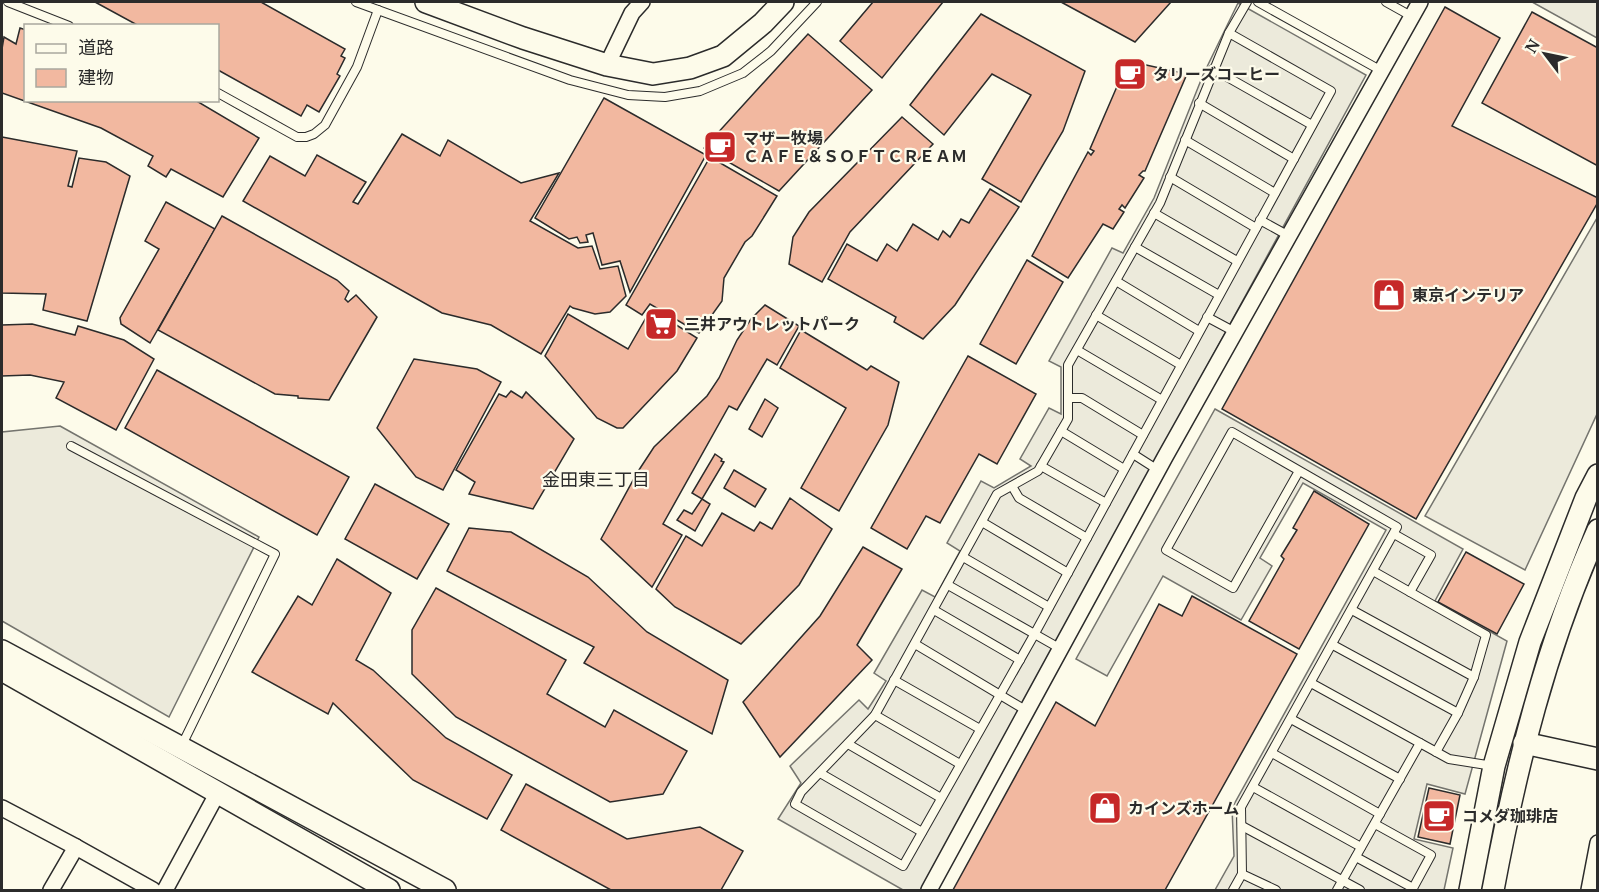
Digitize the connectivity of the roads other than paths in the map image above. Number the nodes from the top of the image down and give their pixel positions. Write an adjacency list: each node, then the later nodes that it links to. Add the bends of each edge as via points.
1 (8, 2): 13 (lane)
2 (356, 2): 11 (lane)
3 (426, 2): 15 (street)
4 (642, 2): 15 (street, via 632,13)
5 (783, 2): 15 (street, via 723,56 690,68 653,74)
6 (818, 2): 11 (lane, via 771,51 742,73 700,91 665,97 628,95 570,80)
7 (1247, 2): 14 (lane)
8 (1258, 2): 17 (lane)
9 (1420, 2): 12 (street)
10 (1391, 3): 12 (lane)
11 (378, 10): 18 (lane, via 357,67 325,125 314,134 297,137)
12 (1411, 16): 17 (street)
13 (64, 24)
14 (1229, 33): 16 (lane); 20 (lane, via 1331,91)
15 (607, 65)
16 (1213, 69): 19 (lane); 20 (lane)
17 (1380, 70): 28 (street)
18 (219, 94)
19 (1199, 103): 21 (lane); 22 (lane)
20 (1312, 125): 22 (lane)
21 (1185, 140): 23 (lane); 24 (lane)
22 (1294, 159): 24 (lane)
23 (1170, 177): 25 (lane); 27 (lane)
24 (1275, 193): 26 (lane)
25 (1154, 213): 29 (lane); 30 (lane)
26 (1260, 220): 27 (lane); 28 (lane)
27 (1256, 228): 30 (lane)
28 (1289, 236): 36 (street)
29 (1135, 247): 31 (lane); 32 (lane)
30 (1238, 261): 32 (lane)
31 (1116, 281): 33 (lane); 35 (lane)
32 (1219, 295): 34 (lane)
33 (1096, 315): 37 (lane); 38 (lane)
34 (1207, 317): 35 (lane); 36 (lane)
35 (1200, 331): 38 (lane)
36 (1235, 332): 47 (street)
37 (1077, 350): 39 (lane, via 1068,365); 40 (lane)
38 (1181, 365): 40 (lane)
39 (1068, 398): 41 (lane, via 1068,419); 42 (lane, via 1082,398)
40 (1162, 400): 42 (lane)
41 (1061, 431): 45 (lane); 46 (lane)
42 (1143, 435): 44 (lane)
43 (71, 446): 83 (lane, via 275,554)
44 (1133, 454): 46 (lane); 47 (lane)
45 (1041, 466): 50 (lane); 51 (lane)
46 (1124, 469): 51 (lane)
47 (1158, 470): 67 (street)
48 (1299, 471): 48 (lane, via 1233,588 1166,550 1232,432); 54 (lane, via 1397,527)
49 (1598, 475): 88 (street, via 1530,642)
50 (1012, 486): 52 (lane, via 997,494); 55 (lane, via 1019,498)
51 (1106, 503): 55 (lane)
52 (982, 522): 56 (lane); 58 (lane)
53 (1598, 530): 81 (street, via 1553,642)
54 (1394, 534): 57 (lane); 60 (lane, via 1431,555)
55 (1087, 538): 58 (lane)
56 (963, 557): 59 (lane); 61 (lane)
57 (1373, 571): 60 (lane); 63 (lane)
58 (1068, 573): 61 (lane)
59 (948, 585): 62 (lane); 64 (lane)
60 (1410, 592): 71 (lane, via 1485,635)
61 (1049, 607): 64 (lane)
62 (934, 610): 65 (lane); 69 (lane)
63 (1352, 610): 66 (lane); 71 (lane)
64 (1034, 635): 67 (lane); 69 (lane)
65 (915, 644): 72 (lane); 74 (lane)
66 (1333, 645): 73 (lane); 76 (lane)
67 (1061, 649): 75 (street)
68 (2, 651): 83 (street)
69 (1020, 660): 74 (lane)
70 (2, 670): 92 (street)
71 (1474, 677): 76 (lane)
72 (894, 680): 77 (lane); 79 (lane)
73 (1311, 683): 78 (lane); 80 (lane)
74 (1000, 694): 75 (lane); 79 (lane)
75 (1027, 711): 112 (street)
76 (1458, 713): 84 (lane)
77 (875, 715): 82 (lane); 87 (lane)
78 (1291, 719): 85 (lane); 90 (lane)
79 (980, 729): 87 (lane)
80 (1420, 743): 84 (lane); 90 (lane)
81 (1524, 743): 86 (street); 118 (street)
82 (848, 744): 89 (lane); 93 (lane)
83 (180, 748): 111 (street)
84 (1436, 752): 88 (lane, via 1449,759)
85 (1272, 753): 91 (lane); 95 (lane)
86 (1598, 759)
87 (960, 764): 93 (lane)
88 (1494, 766): 117 (street)
89 (819, 773): 98 (lane); 98 (lane, via 795,804 903,866)
90 (1400, 779): 95 (lane)
91 (1253, 787): 97 (lane, via 1241,807); 101 (lane)
92 (217, 794): 109 (street); 110 (street)
93 (941, 798): 98 (lane)
94 (2, 808): 100 (street)
95 (1380, 814): 96 (lane)
96 (1375, 824): 101 (lane); 106 (lane, via 1431,855)
97 (1242, 826): 104 (lane); 105 (lane)
98 (922, 832)
99 (1598, 843): 103 (street)
100 (76, 847): 107 (street); 108 (street)
101 (1361, 847): 102 (lane)
102 (1356, 857): 105 (lane); 106 (lane)
103 (1595, 864): 119 (street)
104 (1242, 874): 113 (lane); 114 (lane)
105 (1342, 881): 115 (lane); 116 (lane)
106 (1413, 890)
107 (51, 891)
108 (153, 891)
109 (165, 891)
110 (389, 891)
111 (445, 891)
112 (929, 891)
113 (1233, 891)
114 (1276, 891)
115 (1337, 891)
116 (1360, 891)
117 (1470, 891)
118 (1493, 891)
119 (1589, 891)

